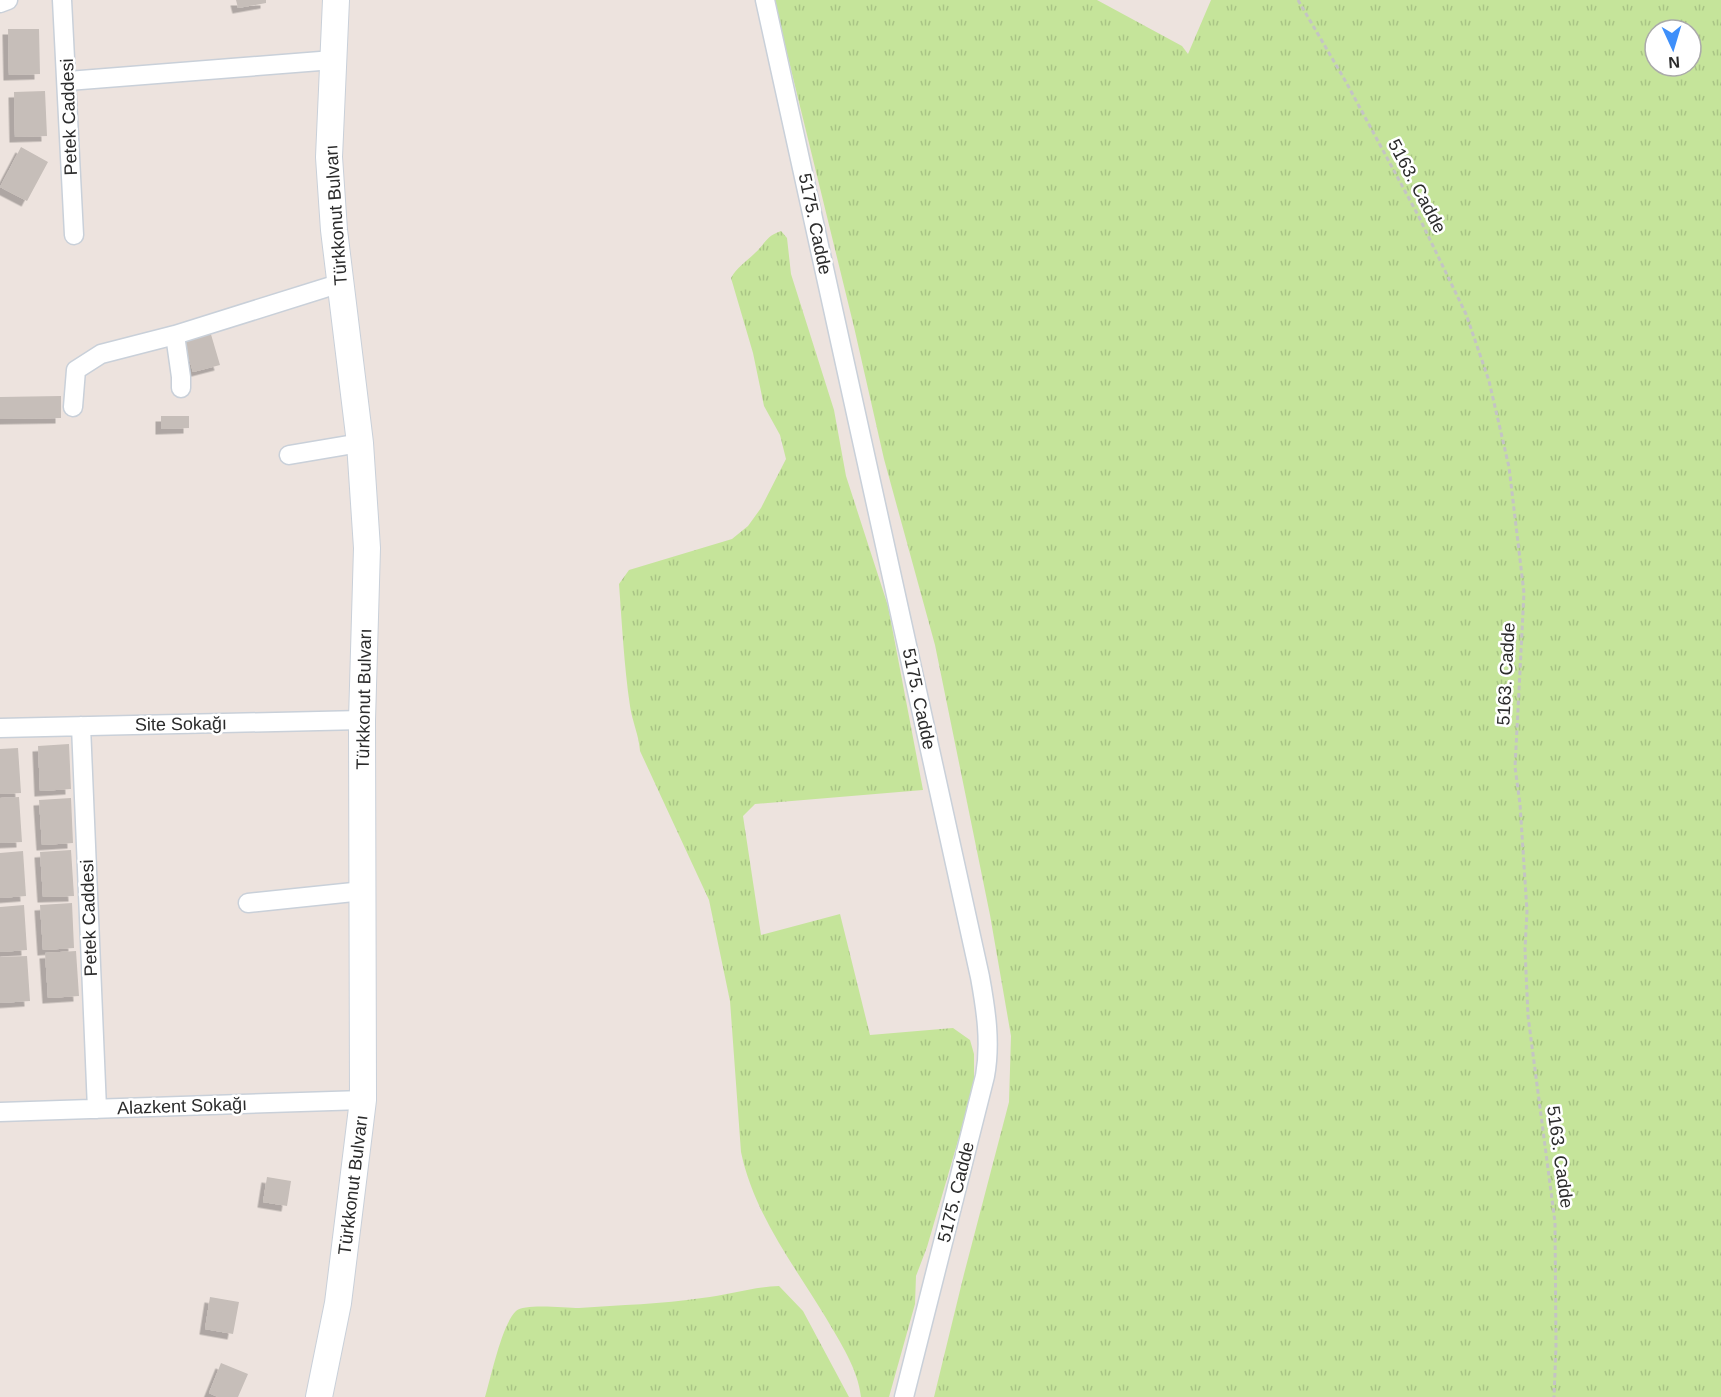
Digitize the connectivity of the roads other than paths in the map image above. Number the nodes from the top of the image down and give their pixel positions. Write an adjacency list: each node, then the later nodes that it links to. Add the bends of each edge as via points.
1 (8, 0): 5 (street)
2 (62, 0): 7 (street, Petek Caddesi)
3 (336, 0): 6 (street, Türkkonut Bulvarı)
4 (765, 0): 24 (street, 5175. Cadde, via 986,1014 985,1076)
5 (0, 3)
6 (333, 60): 7 (street); 9 (street, Türkkonut Bulvarı, via 329,158)
7 (68, 81): 8 (street, Petek Caddesi)
8 (74, 235)
9 (341, 283): 10 (street); 13 (street, Türkkonut Bulvarı)
10 (175, 335): 11 (street); 12 (street, via 101,354 76,370)
11 (181, 388)
12 (73, 407)
13 (360, 443): 14 (street); 15 (street, Türkkonut Bulvarı, via 367,548)
14 (289, 455)
15 (362, 720): 16 (street, Site Sokağı); 18 (street, Türkkonut Bulvarı)
16 (81, 726): 17 (street, Site Sokağı); 21 (street, Petek Caddesi)
17 (0, 728)
18 (363, 891): 19 (street); 20 (street, Türkkonut Bulvarı)
19 (248, 903)
20 (363, 1100): 21 (street, Alazkent Sokağı); 23 (street, Türkkonut Bulvarı, via 338,1304)
21 (97, 1109): 22 (street, Alazkent Sokağı)
22 (0, 1112)
23 (318, 1397)
24 (904, 1397)

